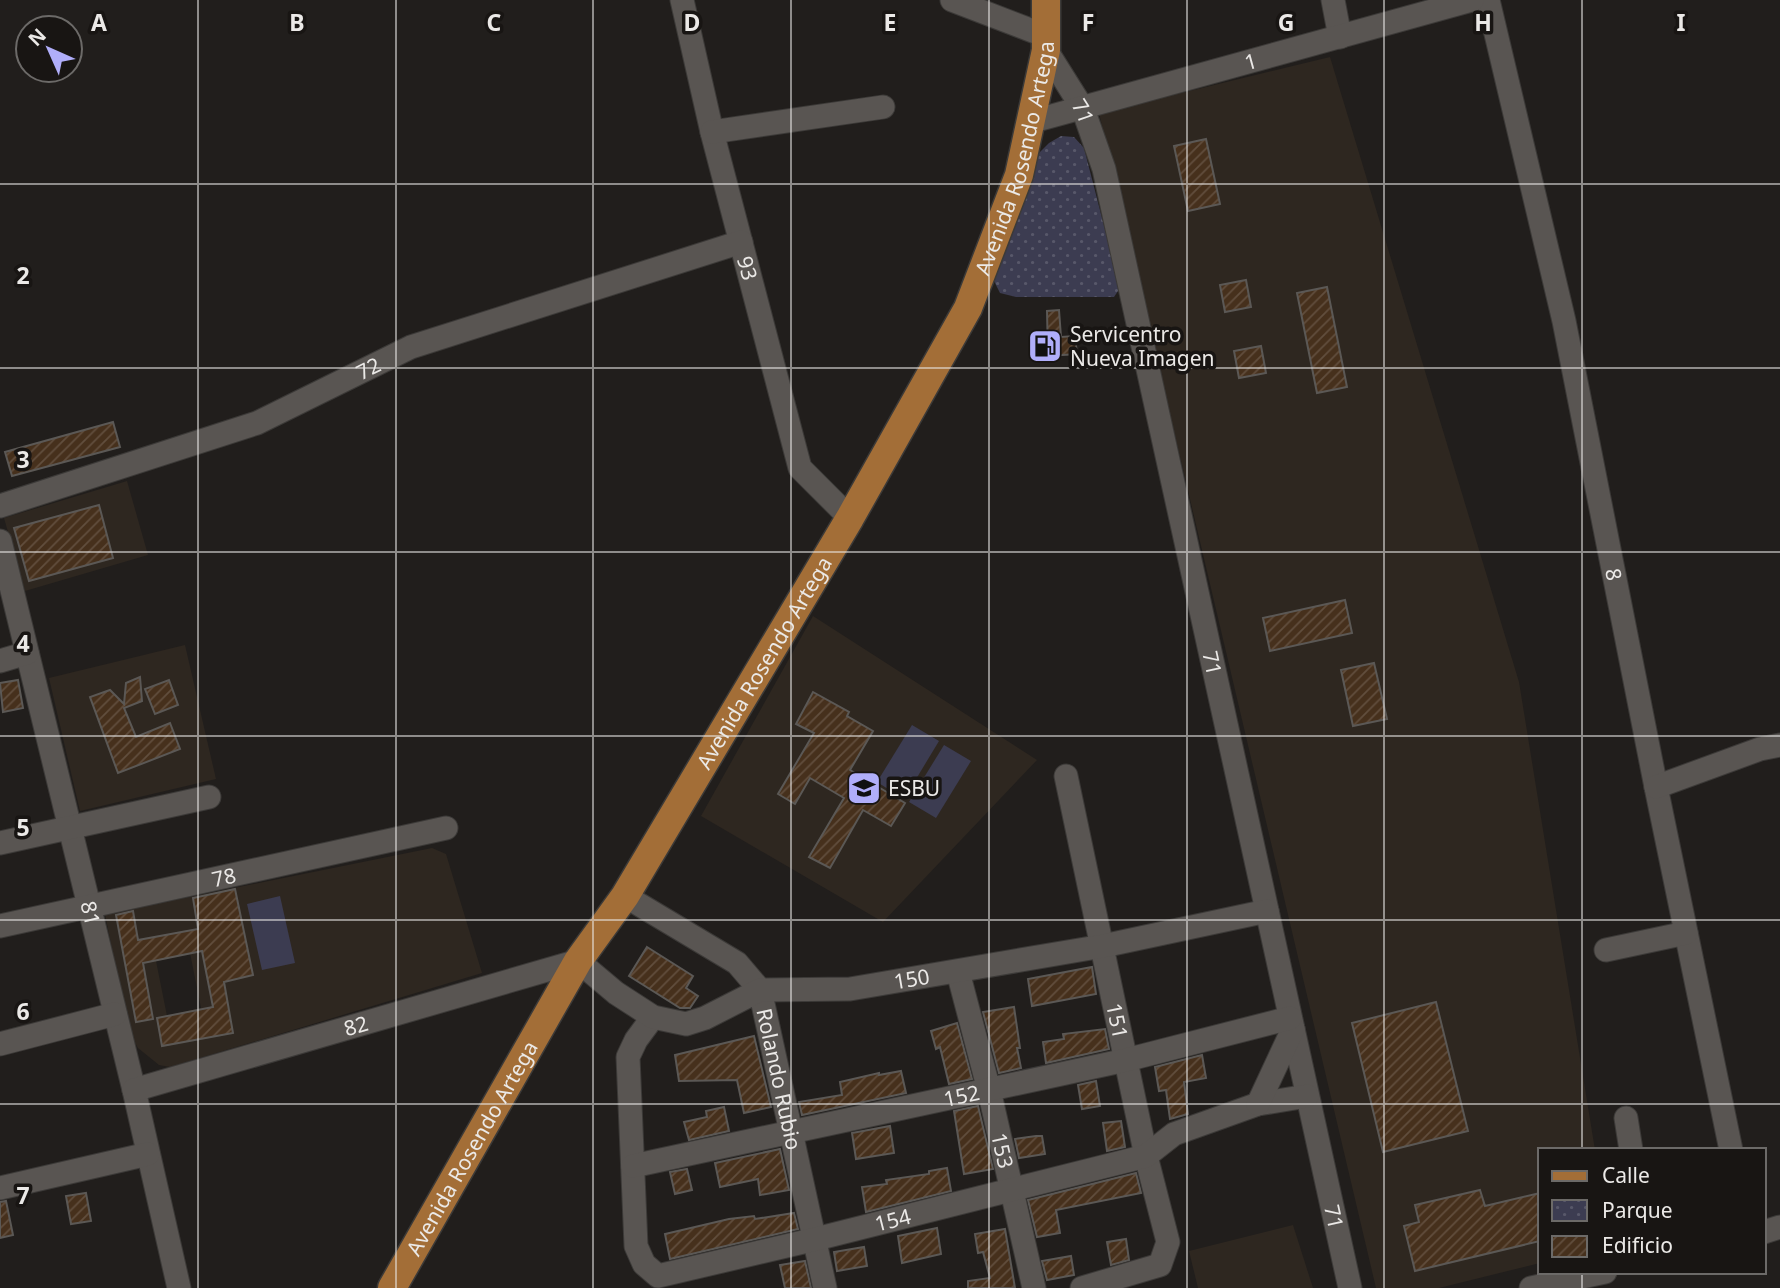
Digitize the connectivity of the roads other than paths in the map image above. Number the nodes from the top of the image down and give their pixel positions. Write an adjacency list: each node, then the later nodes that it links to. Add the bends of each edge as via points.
1 (682, 0): 12 (street, 93)
2 (952, 0): 8 (street)
3 (1046, 0): 8 (main road, Avenida Rosendo Artega)
4 (1333, 0): 7 (street)
5 (1472, 0): 7 (street, 1)
6 (1488, 0): 21 (street, 8, via 1564,321)
7 (1340, 37): 10 (street, 1)
8 (1046, 43): 10 (street, 71); 11 (main road, Avenida Rosendo Artega)
9 (883, 107): 12 (street)
10 (1083, 110): 11 (street, 1); 28 (street, 71, via 1104,169)
11 (1030, 122): 15 (main road, Avenida Rosendo Artega, via 1019,175 968,308)
12 (712, 131): 13 (street, 93)
13 (741, 242): 14 (street, 72, via 411,347 257,423); 15 (street, 93, via 800,468)
14 (0, 506)
15 (850, 518): 26 (main road, Avenida Rosendo Artega)
16 (0, 541): 17 (street, 81)
17 (27, 653): 18 (street); 23 (street, 81)
18 (0, 661)
19 (1780, 745): 21 (street)
20 (1066, 776): 31 (street, 151)
21 (1656, 787): 30 (street, 8)
22 (209, 797): 23 (street)
23 (70, 826): 25 (street); 27 (street, 81)
24 (446, 828): 27 (street, 78)
25 (0, 843)
26 (625, 897): 33 (main road, Avenida Rosendo Artega); 35 (street, Rolando Rubio, via 737,963)
27 (89, 905): 29 (street, 78); 36 (street, 81)
28 (1267, 911): 31 (street, 150); 38 (street, 71)
29 (0, 926)
30 (1686, 933): 32 (street); 48 (street, 8)
31 (1103, 946): 34 (street, 150); 40 (street, 151)
32 (1606, 950)
33 (578, 961): 37 (street, 150); 41 (street, 82); 56 (main road, Avenida Rosendo Artega)
34 (958, 972): 35 (street, 150, via 850,989); 42 (street, 153)
35 (760, 990): 37 (street, 150, via 687,1024); 46 (street, Rolando Rubio)
36 (115, 1014): 39 (street); 41 (street, 81)
37 (653, 1017): 51 (street, via 628,1057)
38 (1292, 1023): 40 (street, 152); 43 (street, 71); 44 (street)
39 (0, 1044)
40 (1126, 1060): 42 (street, 152); 50 (street, 151)
41 (134, 1090): 49 (street, 81)
42 (989, 1090): 46 (street, 152); 53 (street, 153)
43 (1307, 1096): 44 (street); 61 (street, 71)
44 (1258, 1104): 50 (street, via 1174,1134)
45 (1626, 1118): 47 (street)
46 (793, 1133): 51 (street, 152); 54 (street, Rolando Rubio)
47 (1631, 1148)
48 (1731, 1148)
49 (148, 1154): 52 (street); 57 (street, 81)
50 (1146, 1156): 53 (street, 154); 60 (street, 151, via 1168,1242 1160,1265)
51 (633, 1166): 54 (street, 154, via 636,1246 644,1264 658,1276)
52 (0, 1188)
53 (1010, 1189): 54 (street, 154); 59 (street, 153)
54 (816, 1240): 58 (street, Rolando Rubio)
55 (1596, 1274): 62 (street)
56 (402, 1284)
57 (179, 1288)
58 (825, 1288)
59 (1034, 1288)
60 (1082, 1288)
61 (1350, 1288)
62 (1534, 1288)

